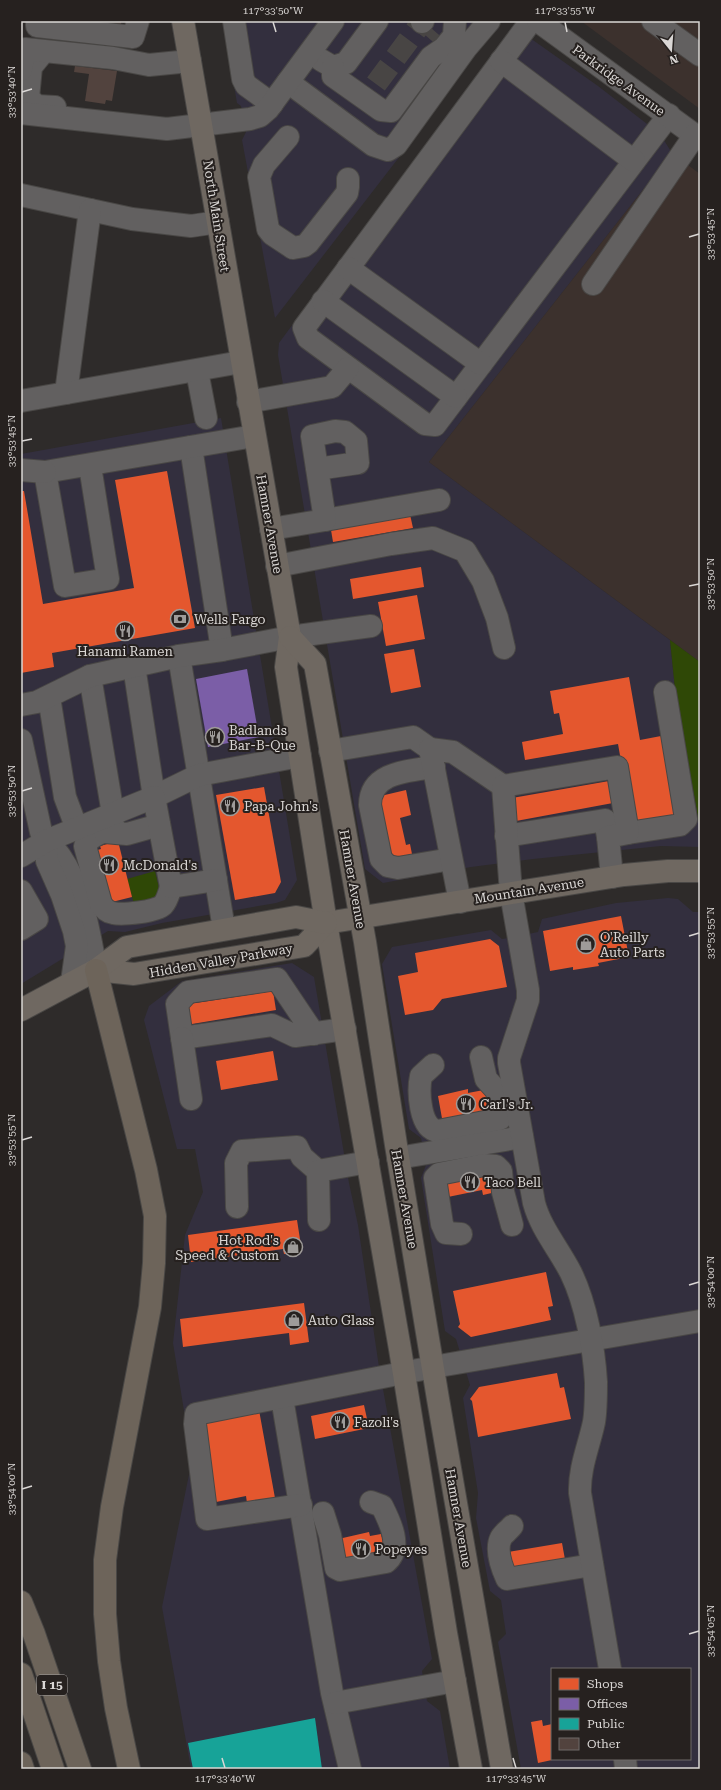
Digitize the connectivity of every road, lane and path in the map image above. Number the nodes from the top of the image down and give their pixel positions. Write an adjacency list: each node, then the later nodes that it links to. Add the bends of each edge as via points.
1 (37, 21): 2 (street, via 37,26 133,37)
2 (138, 21)
3 (183, 21): 15 (main road, North Main Street)
4 (234, 21): 21 (street, via 243,79 246,85)
5 (333, 21): 13 (street)
6 (377, 21): 17 (street, via 346,63)
7 (489, 21): 19 (street, via 466,48 396,145 388,150 373,145)
8 (530, 21): 16 (street)
9 (538, 21): 23 (street, Parkridge Avenue)
10 (653, 21): 14 (street)
11 (436, 31): 17 (street, via 391,111 381,110 333,76)
12 (44, 51): 15 (street, via 113,58 149,65); 18 (street, via 25,49); 24 (street, via 31,67 28,98 37,106 111,112)
13 (309, 53): 17 (street); 19 (street)
14 (700, 55)
15 (190, 61): 25 (main road, North Main Street)
16 (501, 61): 28 (street); 33 (street)
17 (336, 66): 20 (street, via 365,86 371,88)
18 (21, 70)
19 (288, 82): 21 (street)
20 (376, 84)
21 (272, 104): 25 (street, via 260,116)
22 (21, 112): 24 (street)
23 (669, 115): 27 (street, Parkridge Avenue); 28 (street)
24 (125, 125): 25 (street, via 167,130)
25 (203, 126): 32 (main road, North Main Street)
26 (288, 137): 29 (street, via 264,165 259,177 268,229 272,234 293,248 304,246 347,193)
27 (698, 137): 34 (street)
28 (634, 161): 37 (street)
29 (348, 179)
30 (21, 195): 31 (street)
31 (90, 210): 32 (street, via 132,220 191,226); 40 (street)
32 (218, 222): 36 (main road, North Main Street)
33 (348, 268): 35 (street); 37 (street)
34 (593, 284)
35 (323, 301): 38 (street, via 304,328 308,338); 41 (street)
36 (241, 362): 39 (street); 43 (main road, North Main Street)
37 (481, 364): 41 (street)
38 (348, 368): 41 (street, via 425,424 435,425); 43 (street, via 332,386)
39 (197, 371): 40 (street); 44 (street)
40 (66, 393): 42 (street)
41 (456, 397)
42 (21, 401)
43 (249, 406): 45 (main road, Hamner Avenue)
44 (206, 418)
45 (254, 436): 46 (street); 53 (main road, Hamner Avenue)
46 (191, 447): 47 (street); 58 (street)
47 (90, 466): 50 (street); 50 (street, via 108,579 65,586)
48 (317, 469): 52 (street)
49 (21, 470): 50 (street)
50 (45, 472)
51 (438, 500): 52 (street)
52 (325, 520): 53 (street)
53 (271, 529): 54 (main road, Hamner Avenue)
54 (278, 566): 56 (main road, Hamner Avenue); 57 (street, via 433,538 465,551 483,581 498,618)
55 (370, 626): 56 (street)
56 (290, 637): 58 (street); 66 (main road, Hamner Avenue, via 315,664); 67 (main road, Hamner Avenue, via 286,667)
57 (504, 648)
58 (222, 650): 59 (street)
59 (179, 656): 60 (street); 69 (street)
60 (134, 666): 61 (street); 71 (street)
61 (90, 676): 63 (street); 72 (street)
62 (665, 692): 74 (street, via 686,819 680,825)
63 (49, 697): 64 (street); 73 (street, via 65,797)
64 (21, 705)
65 (21, 740): 76 (street, via 41,832)
66 (330, 751): 68 (street, via 413,737); 87 (main road, Hamner Avenue)
67 (300, 756): 69 (street); 88 (main road, Hamner Avenue)
68 (432, 758): 70 (street, via 453,752); 78 (street); 78 (street, via 385,777 374,788 370,805 381,859 388,866 398,868)
69 (200, 775): 71 (street); 81 (street)
70 (502, 786): 74 (street, via 617,767); 75 (street)
71 (157, 811): 72 (street); 72 (street, via 127,834); 83 (street)
72 (109, 823): 73 (street); 83 (street, via 85,846 104,909 121,914 154,909 163,905)
73 (77, 828): 76 (street)
74 (618, 835): 75 (street, via 605,820); 80 (street)
75 (506, 836): 84 (street)
76 (46, 841): 77 (street); 82 (street, via 47,861); 92 (street, via 60,856 73,880 89,929)
77 (21, 856)
78 (451, 859): 86 (street)
79 (700, 871): 80 (main road, Mountain Avenue, via 668,871)
80 (612, 877): 84 (main road, Mountain Avenue)
81 (216, 880): 83 (street); 90 (street)
82 (56, 882): 85 (street); 93 (street, via 70,917 77,946)
83 (171, 888)
84 (511, 893): 86 (main road, Mountain Avenue); 102 (street, via 528,990 528,1000 509,1058)
85 (24, 896): 89 (street, via 37,918)
86 (460, 902): 87 (main road, Mountain Avenue)
87 (360, 917): 88 (main road); 103 (main road, Hamner Avenue)
88 (326, 923): 90 (main road, via 296,917); 91 (main road, Hidden Valley Parkway, via 304,946); 96 (main road, Hamner Avenue)
89 (21, 929)
90 (224, 929): 92 (main road, via 127,947)
91 (234, 958): 92 (main road, Hidden Valley Parkway, via 134,974); 94 (street)
92 (96, 970): 93 (main road); 129 (highway, via 146,1170 154,1216 154,1263 150,1307 112,1506 105,1560 105,1614 109,1661)
93 (72, 982): 95 (main road)
94 (241, 984): 97 (street, via 277,979); 98 (street, via 188,992 176,1004)
95 (21, 1010)
96 (345, 1029): 97 (street); 104 (main road, Hamner Avenue)
97 (314, 1034): 98 (street, via 295,1036 272,1025)
98 (182, 1038): 101 (street)
99 (481, 1057): 100 (street, via 486,1079 496,1090 499,1099 500,1119 438,1131 426,1123 418,1090 420,1076)
100 (433, 1065)
101 (191, 1099)
102 (522, 1137): 103 (street); 111 (street, via 537,1214 572,1274 586,1315)
103 (398, 1158): 112 (main road, Hamner Avenue)
104 (368, 1162): 105 (street); 113 (main road, Hamner Avenue)
105 (318, 1172): 106 (street, via 302,1157 297,1147 242,1151 236,1163); 107 (street)
106 (237, 1207)
107 (319, 1220)
108 (512, 1225): 109 (street, via 500,1171 496,1166 484,1165 439,1174 435,1178 442,1224 446,1233)
109 (461, 1234)
110 (700, 1321): 111 (street)
111 (590, 1340): 112 (street); 119 (street, via 596,1383 594,1422 585,1452 580,1493)
112 (433, 1367): 113 (street); 132 (main road, Hamner Avenue)
113 (404, 1373): 114 (street); 123 (main road, Hamner Avenue)
114 (282, 1398): 116 (street); 116 (street, via 196,1414 195,1424 207,1519)
115 (371, 1502): 117 (street, via 382,1506 390,1522 395,1549 392,1557 386,1562 340,1570 336,1568)
116 (301, 1505): 124 (street)
117 (323, 1513)
118 (512, 1526): 119 (street, via 501,1538 499,1550 507,1579)
119 (592, 1565): 121 (street)
120 (21, 1602): 128 (highway, I 15)
121 (610, 1668)
122 (21, 1674): 127 (highway)
123 (455, 1681): 124 (street); 131 (main road, Hamner Avenue)
124 (335, 1703): 130 (street)
125 (21, 1762): 126 (highway)
126 (23, 1769)
127 (52, 1769)
128 (80, 1769)
129 (129, 1769)
130 (350, 1769)
131 (471, 1769)
132 (502, 1769)

